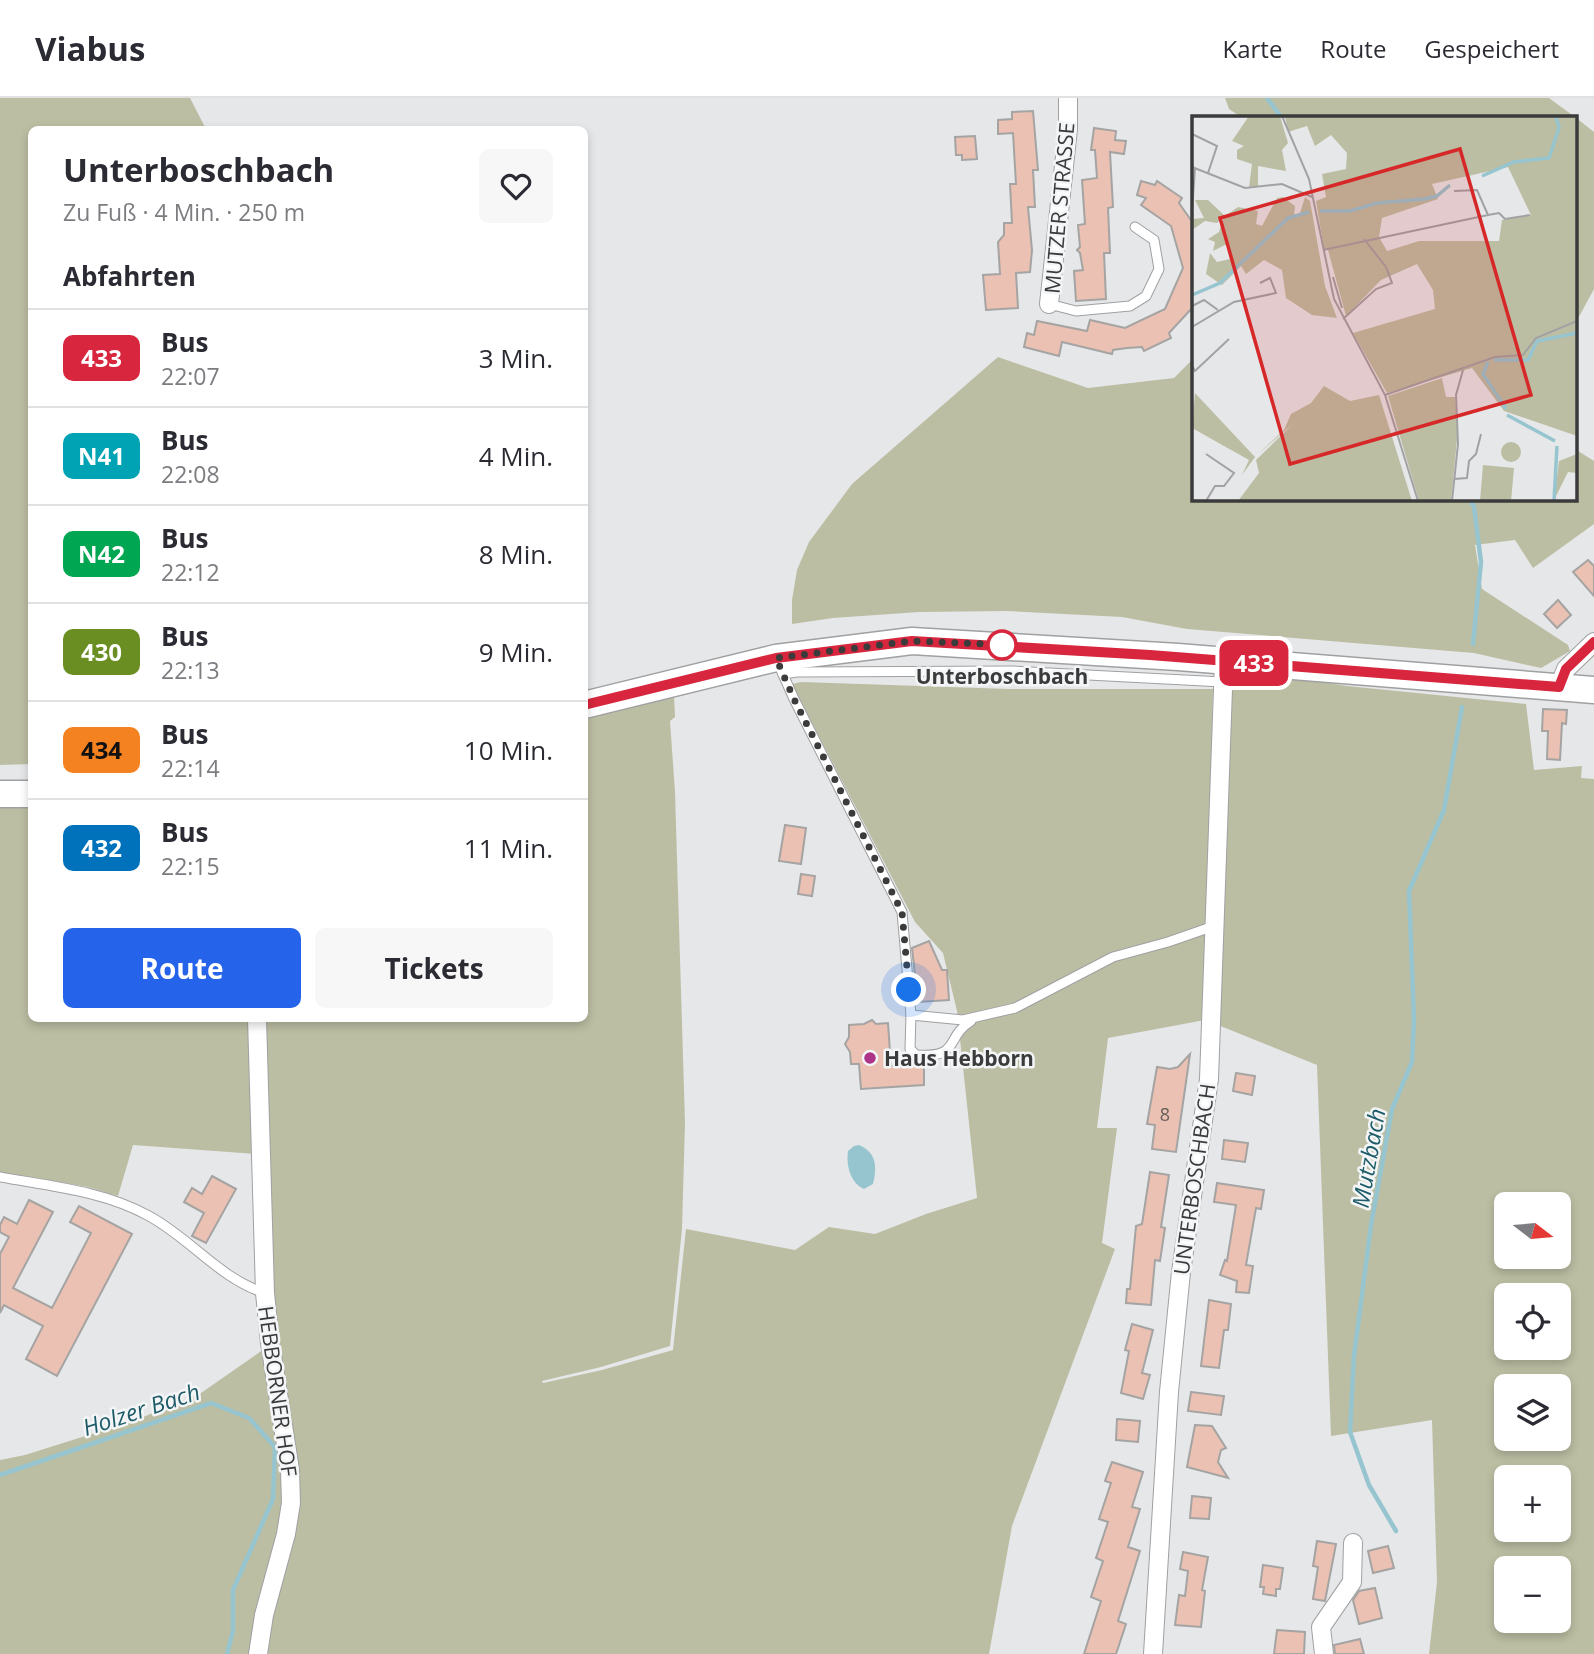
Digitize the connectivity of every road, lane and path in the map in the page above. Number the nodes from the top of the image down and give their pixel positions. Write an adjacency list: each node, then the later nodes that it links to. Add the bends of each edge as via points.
1 (1068, 98): 3 (street, MUTZER STRASSE)
2 (1135, 227): 3 (lane, MUTZER STRASSE, via 1154,240 1159,269 1146,296 1130,306 1090,310)
3 (1049, 304)
4 (1594, 642): 7 (street, via 1566,669)
5 (780, 666): 6 (main road, via 912,641); 9 (main road); 13 (lane, via 902,912)
6 (1224, 671): 7 (main road); 12 (street, UNTERBOSCHBACH)
7 (1559, 687): 8 (main road)
8 (1594, 690)
9 (588, 704)
10 (0, 794): 11 (main road)
11 (28, 794)
12 (1216, 925): 14 (lane, via 1113,957 1015,1008); 20 (street, UNTERBOSCHBACH, via 1209,1079 1169,1392)
13 (911, 1016): 14 (lane); 14 (lane, via 910,1049 928,1056 942,1055)
14 (974, 1018)
15 (257, 1022): 17 (street, HEBBORNER HOF)
16 (0, 1177): 17 (lane, HEBBORNER HOF, via 92,1194 130,1208 161,1224 239,1283)
17 (265, 1293): 19 (street, HEBBORNER HOF, via 291,1503)
18 (1353, 1544): 21 (street, via 1352,1582 1321,1627)
19 (258, 1654)
20 (1153, 1654)
21 (1324, 1654)

